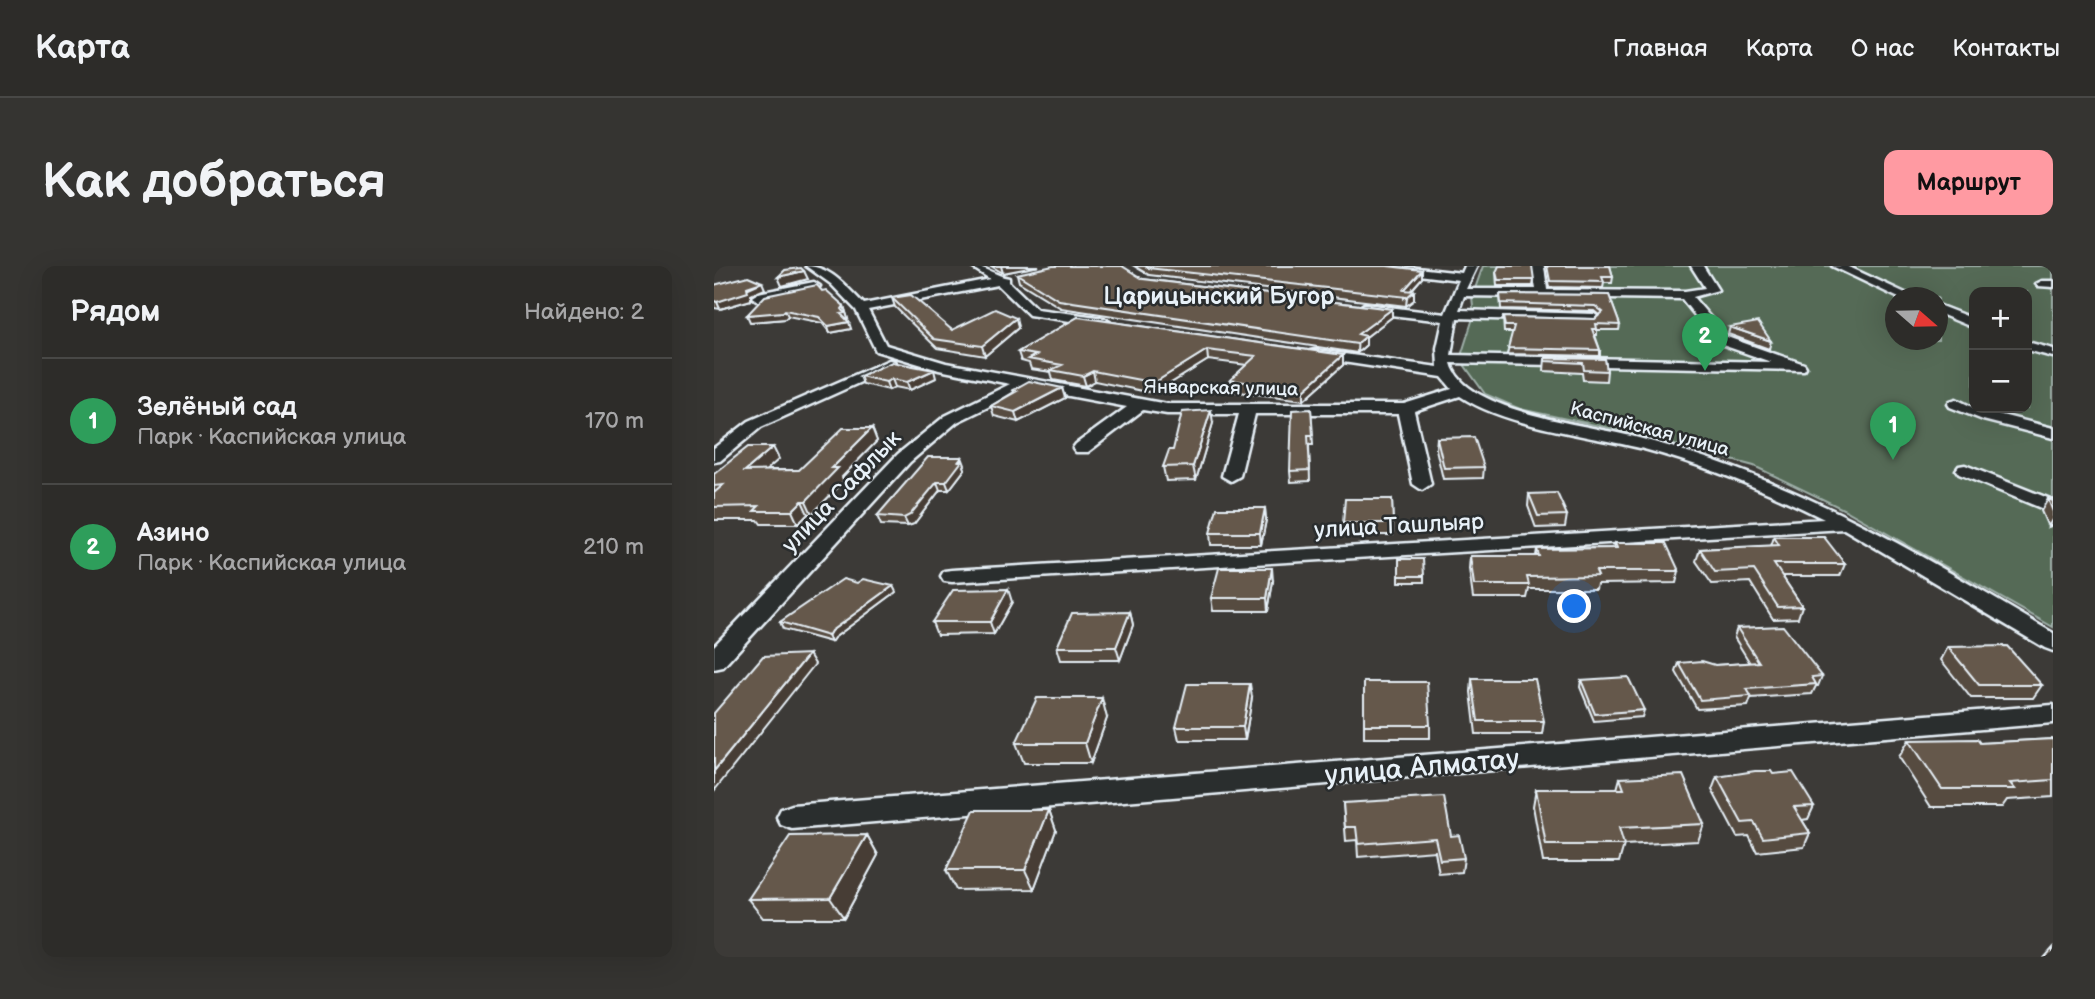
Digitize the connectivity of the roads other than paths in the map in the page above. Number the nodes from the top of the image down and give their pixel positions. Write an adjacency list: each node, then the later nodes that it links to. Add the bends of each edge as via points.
1 (812, 266): 10 (street, Январская улица)
2 (976, 266): 9 (street)
3 (1370, 266): 8 (street)
4 (1538, 266): 12 (street)
5 (1697, 266): 13 (street, via 1712,290)
6 (1838, 266): 11 (street)
7 (1024, 276): 9 (street)
8 (1465, 278): 12 (street); 18 (street)
9 (1000, 281): 16 (street); 21 (street, via 1033,312)
10 (835, 282): 14 (street); 16 (street, Январская улица)
11 (1885, 287)
12 (1542, 293): 13 (street)
13 (1685, 295): 26 (street, via 1722,340 1799,367)
14 (758, 297)
15 (1344, 305): 18 (street)
16 (861, 308): 25 (street, Январская улица, via 881,348)
17 (1948, 313): 20 (street)
18 (1452, 316): 19 (street); 26 (street)
19 (1594, 318)
20 (1969, 322)
21 (1116, 324)
22 (2032, 348): 24 (street)
23 (1295, 351): 26 (street)
24 (2053, 354)
25 (908, 356): 27 (street, Январская улица); 35 (street, via 755,424)
26 (1445, 366): 28 (street, Каспийская улица)
27 (1025, 383): 30 (street, Январская улица); 43 (street, улица Сафлык, via 951,419 904,458)
28 (1463, 390): 32 (street, Январская улица); 40 (street, Каспийская улица, via 1498,411 1699,460)
29 (1956, 404): 33 (street)
30 (1140, 405): 31 (street, Январская улица); 34 (street)
31 (1249, 408): 32 (street, Январская улица); 37 (street)
32 (1405, 409): 38 (street)
33 (2053, 433)
34 (1082, 447)
35 (714, 457)
36 (1965, 470): 39 (street)
37 (1231, 476)
38 (1422, 484)
39 (2053, 507)
40 (1849, 523): 41 (street, улица Ташлыяр); 42 (street, Каспийская улица)
41 (952, 576)
42 (2053, 642)
43 (714, 662)
44 (2053, 715): 45 (street, улица Алматау)
45 (792, 817)

